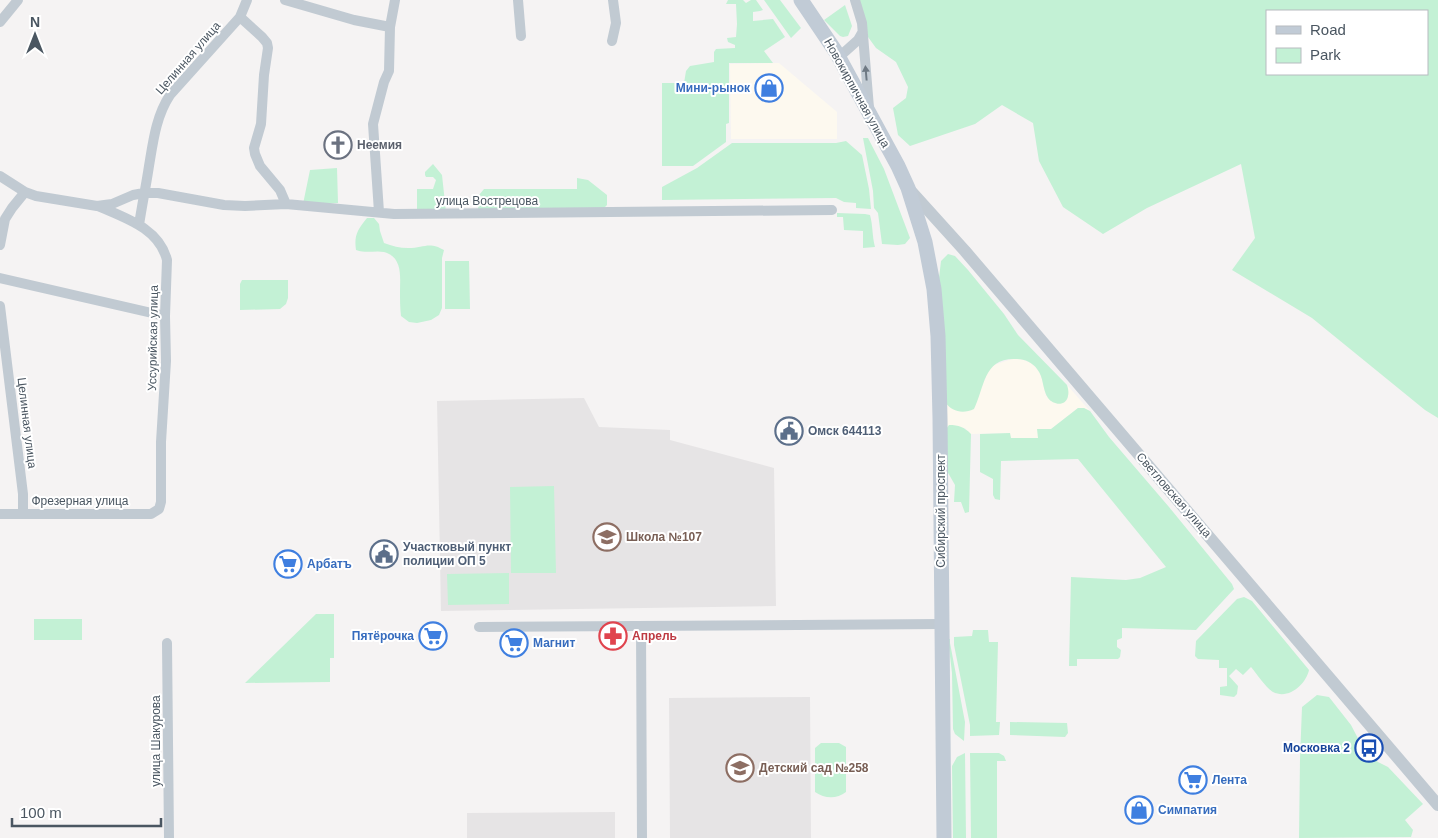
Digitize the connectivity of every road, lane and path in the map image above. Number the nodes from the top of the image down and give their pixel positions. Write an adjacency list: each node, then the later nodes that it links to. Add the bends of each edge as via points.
1 (18, 0): 10 (street)
2 (247, 0): 9 (street, Целинная улица)
3 (285, 0): 11 (street)
4 (395, 0): 11 (street)
5 (518, 0): 13 (street)
6 (613, 0): 14 (street, via 616,23)
7 (801, 0): 15 (main road, Новокирпичная улица)
8 (855, 0): 12 (street)
9 (240, 17): 20 (street, Целинная улица, via 163,106); 21 (street, via 262,37 268,48 261,124 254,154)
10 (0, 22)
11 (390, 27): 24 (street, via 389,71 373,124)
12 (862, 33): 15 (street); 16 (street, one-way to 12)
13 (521, 36)
14 (612, 41)
15 (839, 57): 16 (main road, Новокирпичная улица)
16 (870, 112): 18 (main road, Новокирпичная улица)
17 (0, 176): 19 (street)
18 (908, 188): 33 (main road, Сибирский проспект, via 925,242 938,336); 37 (street, Светловская улица)
19 (24, 192): 22 (street); 26 (street, via 5,219)
20 (144, 192): 21 (street, улица Вострецова, via 224,205); 22 (street, via 112,204); 25 (street, Целинная улица)
21 (286, 204): 24 (street, улица Вострецова)
22 (96, 206): 25 (street, Уссурийская улица)
23 (832, 210): 24 (street, улица Вострецова)
24 (380, 212)
25 (139, 225): 29 (street, Уссурийская улица, via 147,229 166,252)
26 (0, 245)
27 (0, 278): 29 (street)
28 (0, 306): 32 (street, Целинная улица)
29 (165, 316): 30 (street, Уссурийская улица, via 161,502)
30 (158, 509): 32 (street, Фрезерная улица, via 151,514)
31 (0, 514): 32 (street, Фрезерная улица)
32 (23, 514)
33 (942, 624): 34 (street); 40 (main road, Сибирский проспект)
34 (641, 626): 35 (street); 39 (street)
35 (479, 627)
36 (168, 644): 38 (street, улица Шакурова)
37 (1438, 805)
38 (169, 838)
39 (642, 838)
40 (944, 838)

